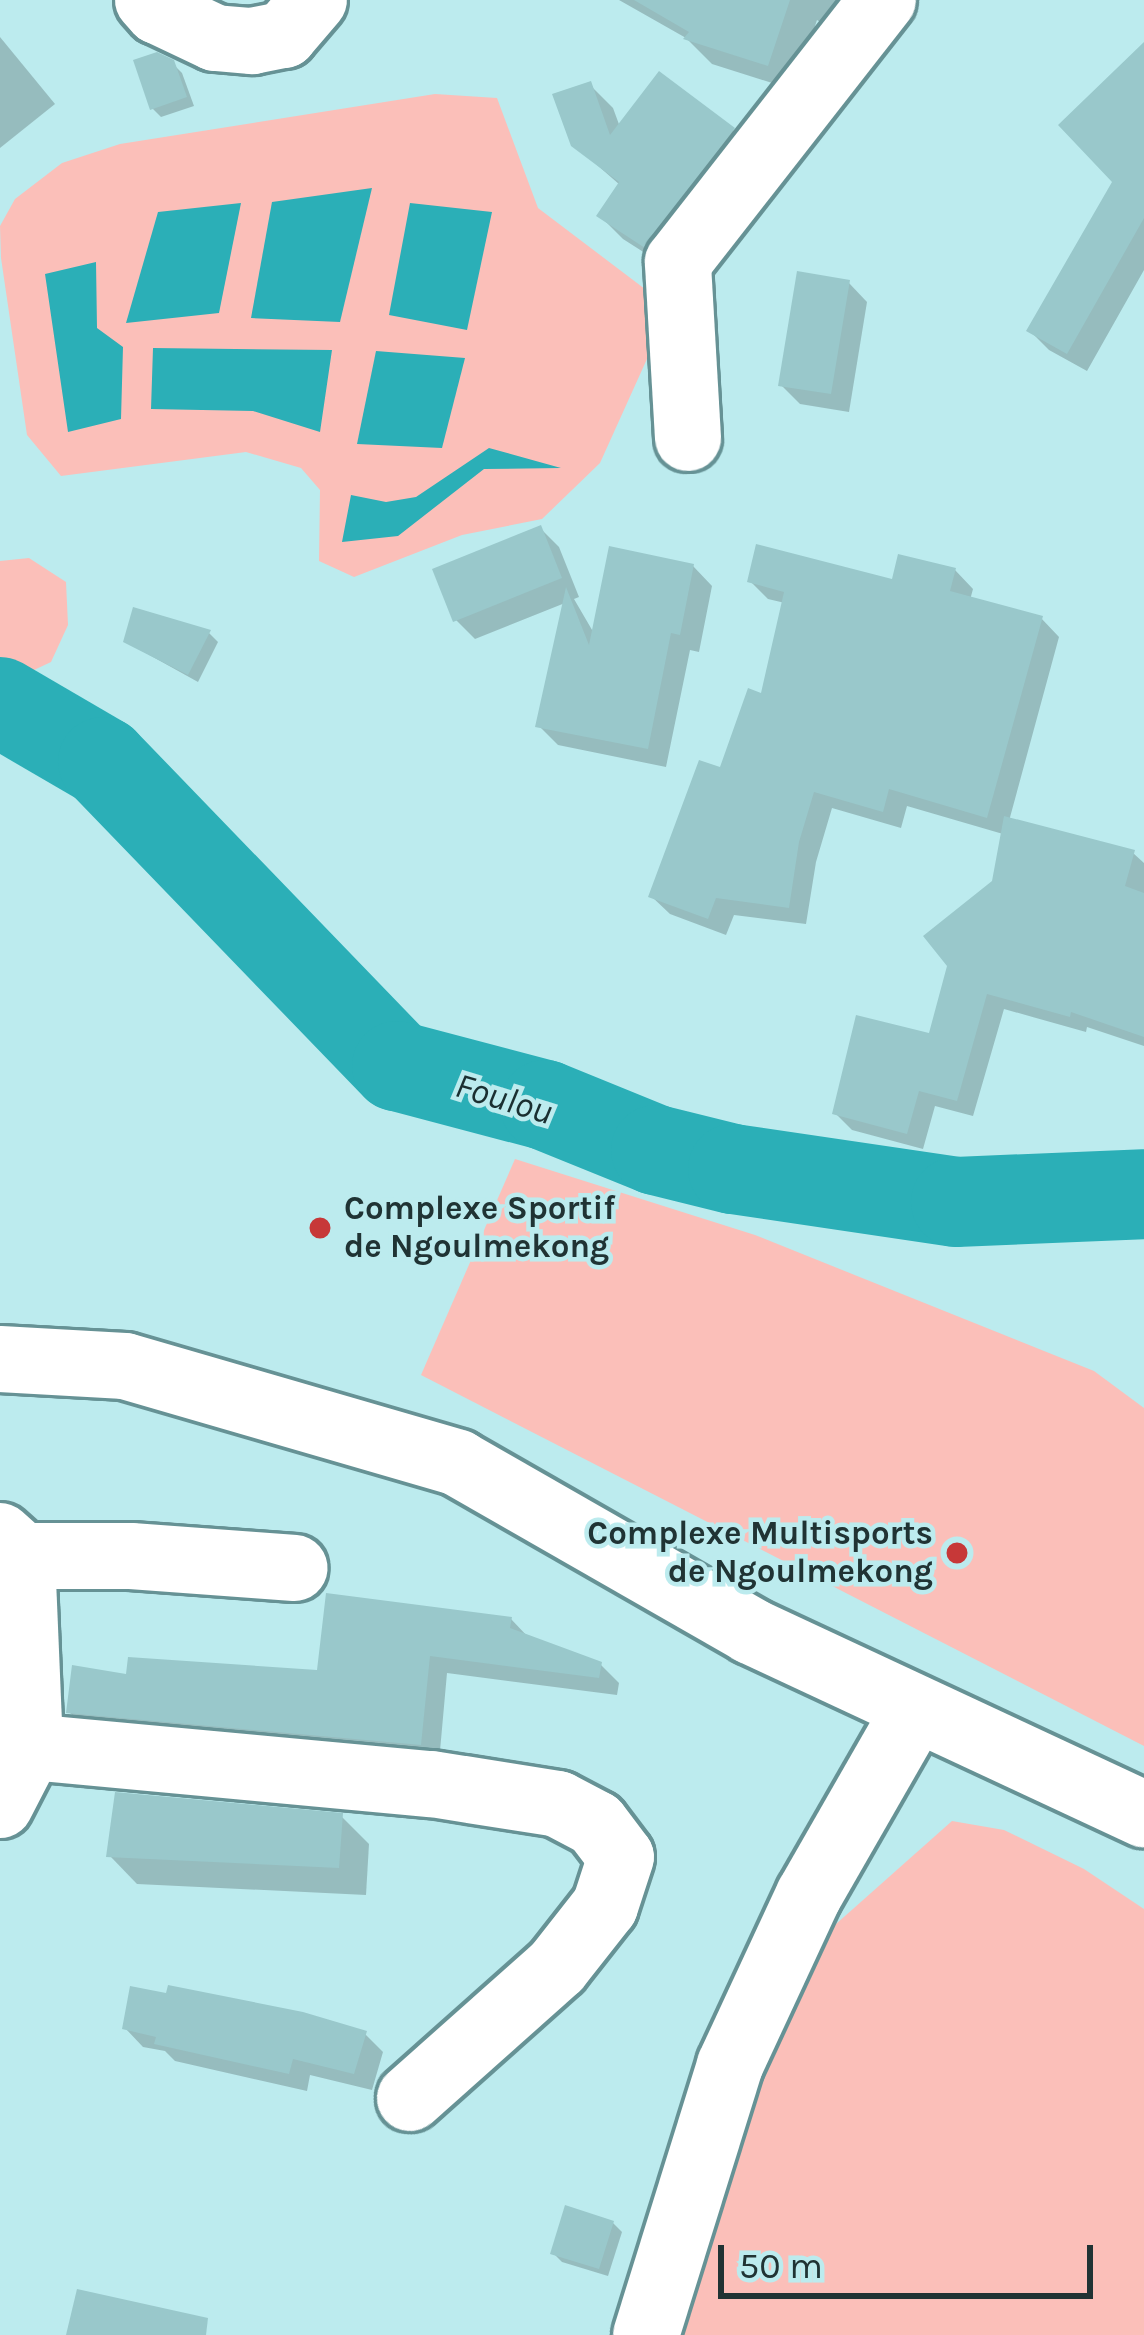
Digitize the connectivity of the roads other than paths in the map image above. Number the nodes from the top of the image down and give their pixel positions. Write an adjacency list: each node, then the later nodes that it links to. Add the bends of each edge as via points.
1 (148, 0): 2 (street, via 215,38 252,41 284,35)
2 (314, 0)
3 (883, 0): 4 (street, via 678,262)
4 (688, 438)
5 (0, 1359): 8 (street, via 125,1366 458,1462 751,1631)
6 (11, 1546): 7 (street); 9 (street)
7 (295, 1568)
8 (915, 1710): 11 (street); 13 (street, via 809,1895 730,2065)
9 (30, 1747): 10 (street); 12 (street, via 433,1784 558,1804 596,1824 621,1857 605,1906 557,1967)
10 (0, 1805)
11 (1144, 1814)
12 (410, 2098)
13 (646, 2335)

